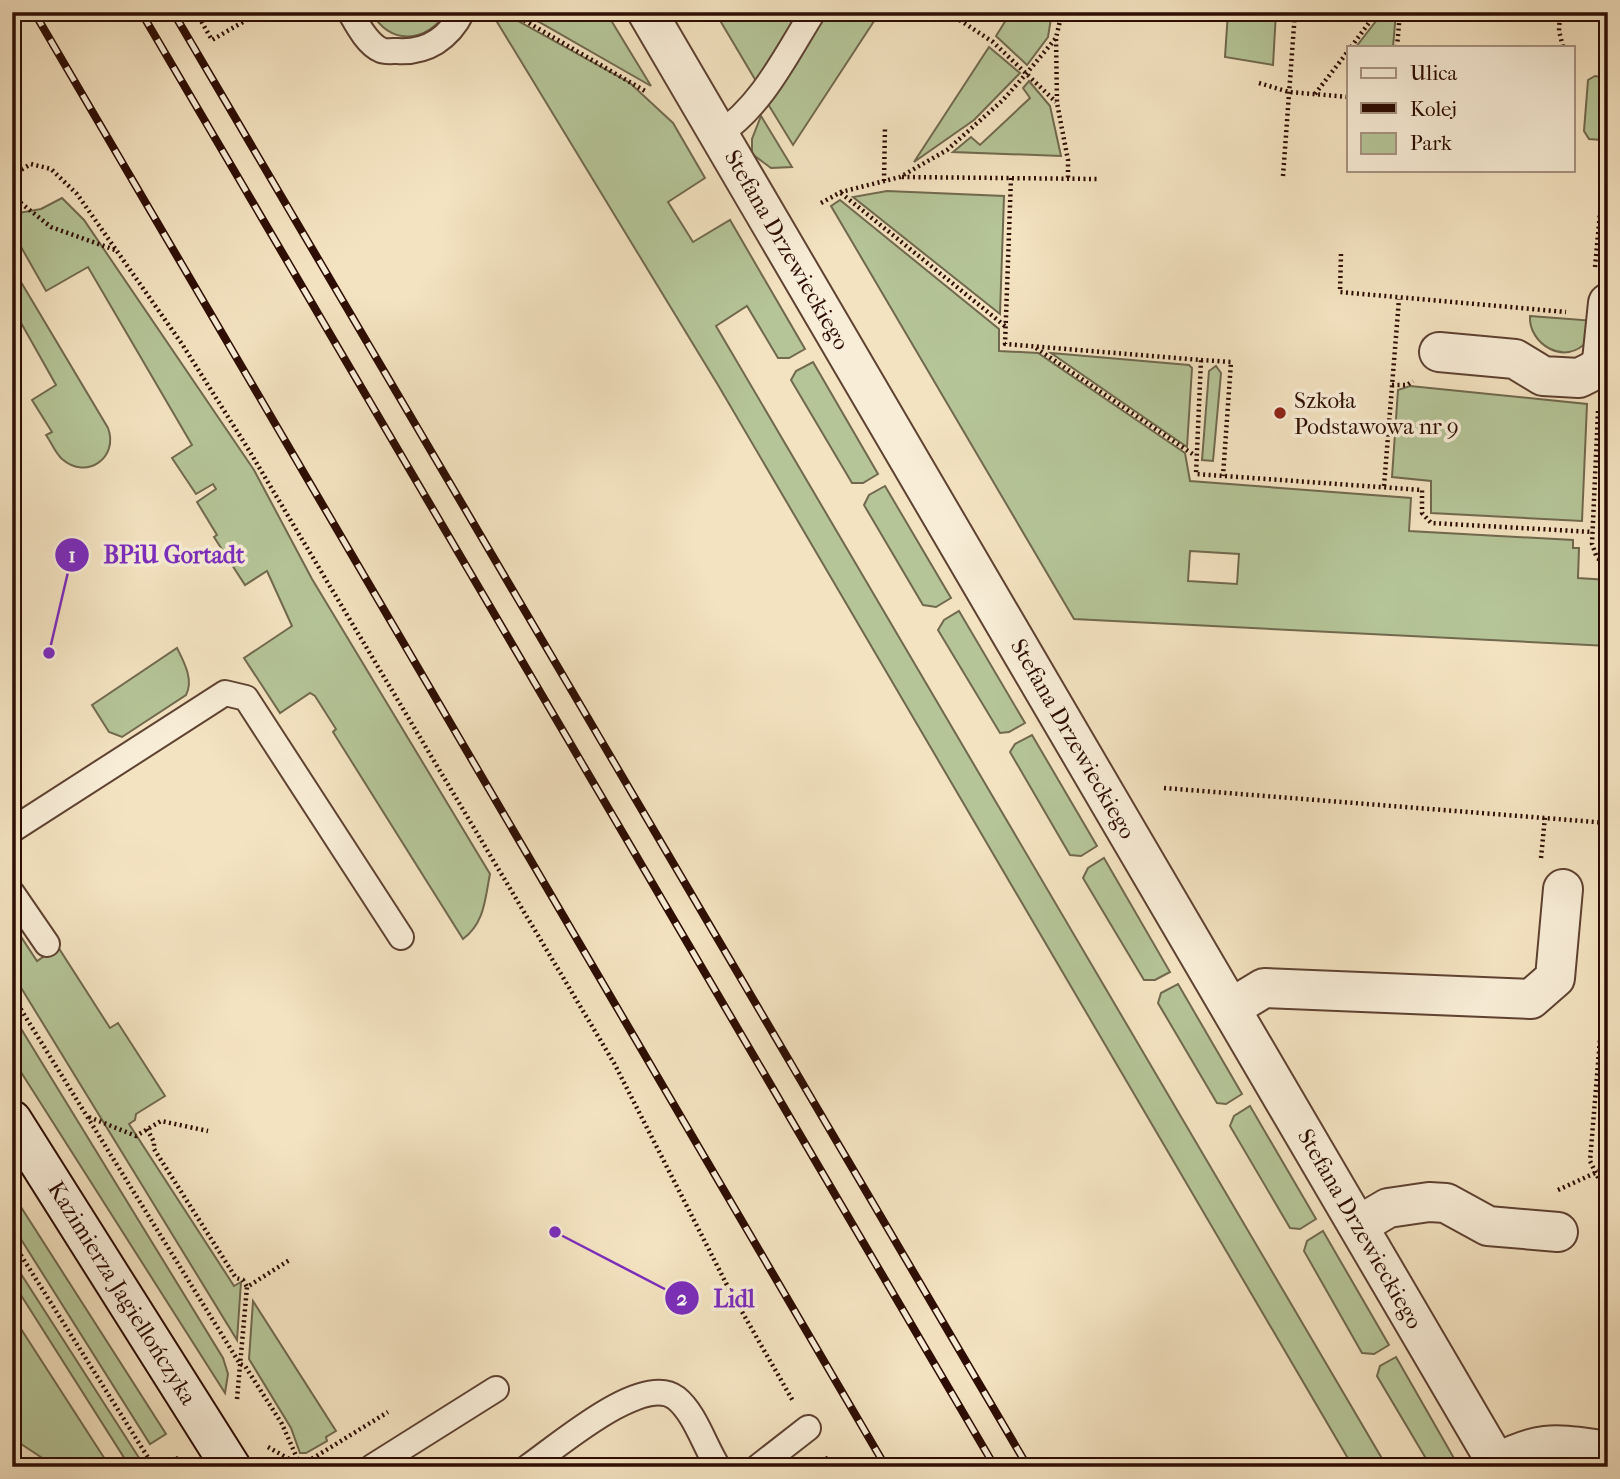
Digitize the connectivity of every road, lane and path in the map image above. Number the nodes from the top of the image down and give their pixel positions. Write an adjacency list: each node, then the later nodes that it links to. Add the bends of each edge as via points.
1 (196, 12): 2 (path, via 212,40)
2 (260, 12)
3 (350, 12): 4 (lane, via 381,50 411,52 435,44 455,27)
4 (462, 12)
5 (510, 12): 23 (path)
6 (647, 12): 30 (street, Stefana Drzewieckiego)
7 (813, 12): 30 (lane, via 759,99)
8 (1062, 12): 15 (path)
9 (1295, 12): 24 (path)
10 (1377, 12): 17 (path)
11 (1400, 12): 18 (path)
12 (1560, 12): 19 (path)
13 (955, 17): 21 (path, via 993,42)
14 (1608, 32): 16 (path)
15 (1056, 38): 21 (path); 27 (path)
16 (1608, 43)
17 (1352, 46)
18 (1397, 46)
19 (1563, 46)
20 (1347, 52): 25 (path)
21 (1026, 74): 27 (path); 33 (path, via 947,150)
22 (1259, 83): 24 (path)
23 (648, 92)
24 (1289, 92): 25 (path); 32 (path)
25 (1315, 94): 26 (path)
26 (1347, 97)
27 (1057, 103): 35 (path)
28 (885, 127): 37 (path)
29 (1608, 127): 43 (path)
30 (719, 134): 66 (street, Stefana Drzewieckiego)
31 (12, 175): 41 (path, via 31,163 51,169 77,194)
32 (1283, 176)
33 (900, 177): 34 (path); 37 (path)
34 (1011, 178): 35 (path); 45 (path)
35 (1068, 179): 36 (path)
36 (1097, 179)
37 (884, 181): 38 (path)
38 (841, 192): 40 (path); 45 (path)
39 (12, 196): 41 (path, via 51,227)
40 (821, 203)
41 (118, 251): 83 (path, via 247,447 614,1063 729,1289)
42 (1342, 254): 44 (path, via 1340,292)
43 (1593, 297): 44 (path); 47 (street, via 1602,361 1579,377 1544,376 1515,359)
44 (1399, 299): 52 (path)
45 (1005, 327): 46 (path, via 1005,344)
46 (1035, 347): 48 (path); 50 (path)
47 (1439, 352)
48 (1201, 360): 50 (path); 51 (path, via 1231,362)
49 (1598, 406): 53 (path)
50 (1195, 456): 51 (path, via 1196,474)
51 (1223, 476): 52 (path)
52 (1384, 486): 53 (path, via 1422,490 1422,513 1431,523)
53 (1593, 532): 54 (path, via 1597,558)
54 (1608, 564)
55 (1164, 788): 56 (path)
56 (1545, 817): 57 (path); 59 (path)
57 (1608, 824)
58 (12, 830): 61 (lane, via 225,693 246,698)
59 (1552, 876): 66 (street, via 1555,978 1531,999 1264,988)
60 (12, 893): 63 (lane)
61 (401, 937)
62 (1608, 942): 65 (path)
63 (47, 944)
64 (12, 995): 67 (path)
65 (1606, 1001): 72 (path, via 1590,1161)
66 (1231, 1008): 74 (street, Stefana Drzewieckiego)
67 (86, 1116): 69 (path, via 136,1136); 79 (path)
68 (12, 1120): 90 (street, Kazimierza Jagiellończyka)
69 (147, 1129): 70 (path, via 161,1121); 78 (path, via 162,1161 236,1278)
70 (208, 1131)
71 (1608, 1167): 72 (path)
72 (1595, 1174): 73 (path)
73 (1608, 1198)
74 (1359, 1225): 75 (street, via 1388,1208 1429,1202 1446,1203 1488,1226); 88 (street, Stefana Drzewieckiego)
75 (1558, 1232)
76 (12, 1241): 89 (path)
77 (291, 1259): 78 (path)
78 (247, 1287): 79 (path)
79 (240, 1364): 81 (path, via 237,1398); 87 (path, via 282,1424)
80 (496, 1389): 91 (lane)
81 (243, 1408)
82 (388, 1412): 87 (path)
83 (808, 1428): 94 (lane); 95 (path)
84 (263, 1439): 87 (path, via 270,1450)
85 (1608, 1453): 88 (street, via 1552,1444 1527,1447)
86 (185, 1457): 89 (path)
87 (299, 1465)
88 (1498, 1465)
89 (153, 1466)
90 (231, 1467)
91 (372, 1467)
92 (528, 1467): 93 (lane, via 628,1399 657,1391 676,1397)
93 (718, 1467)
94 (758, 1467)
95 (831, 1467)

